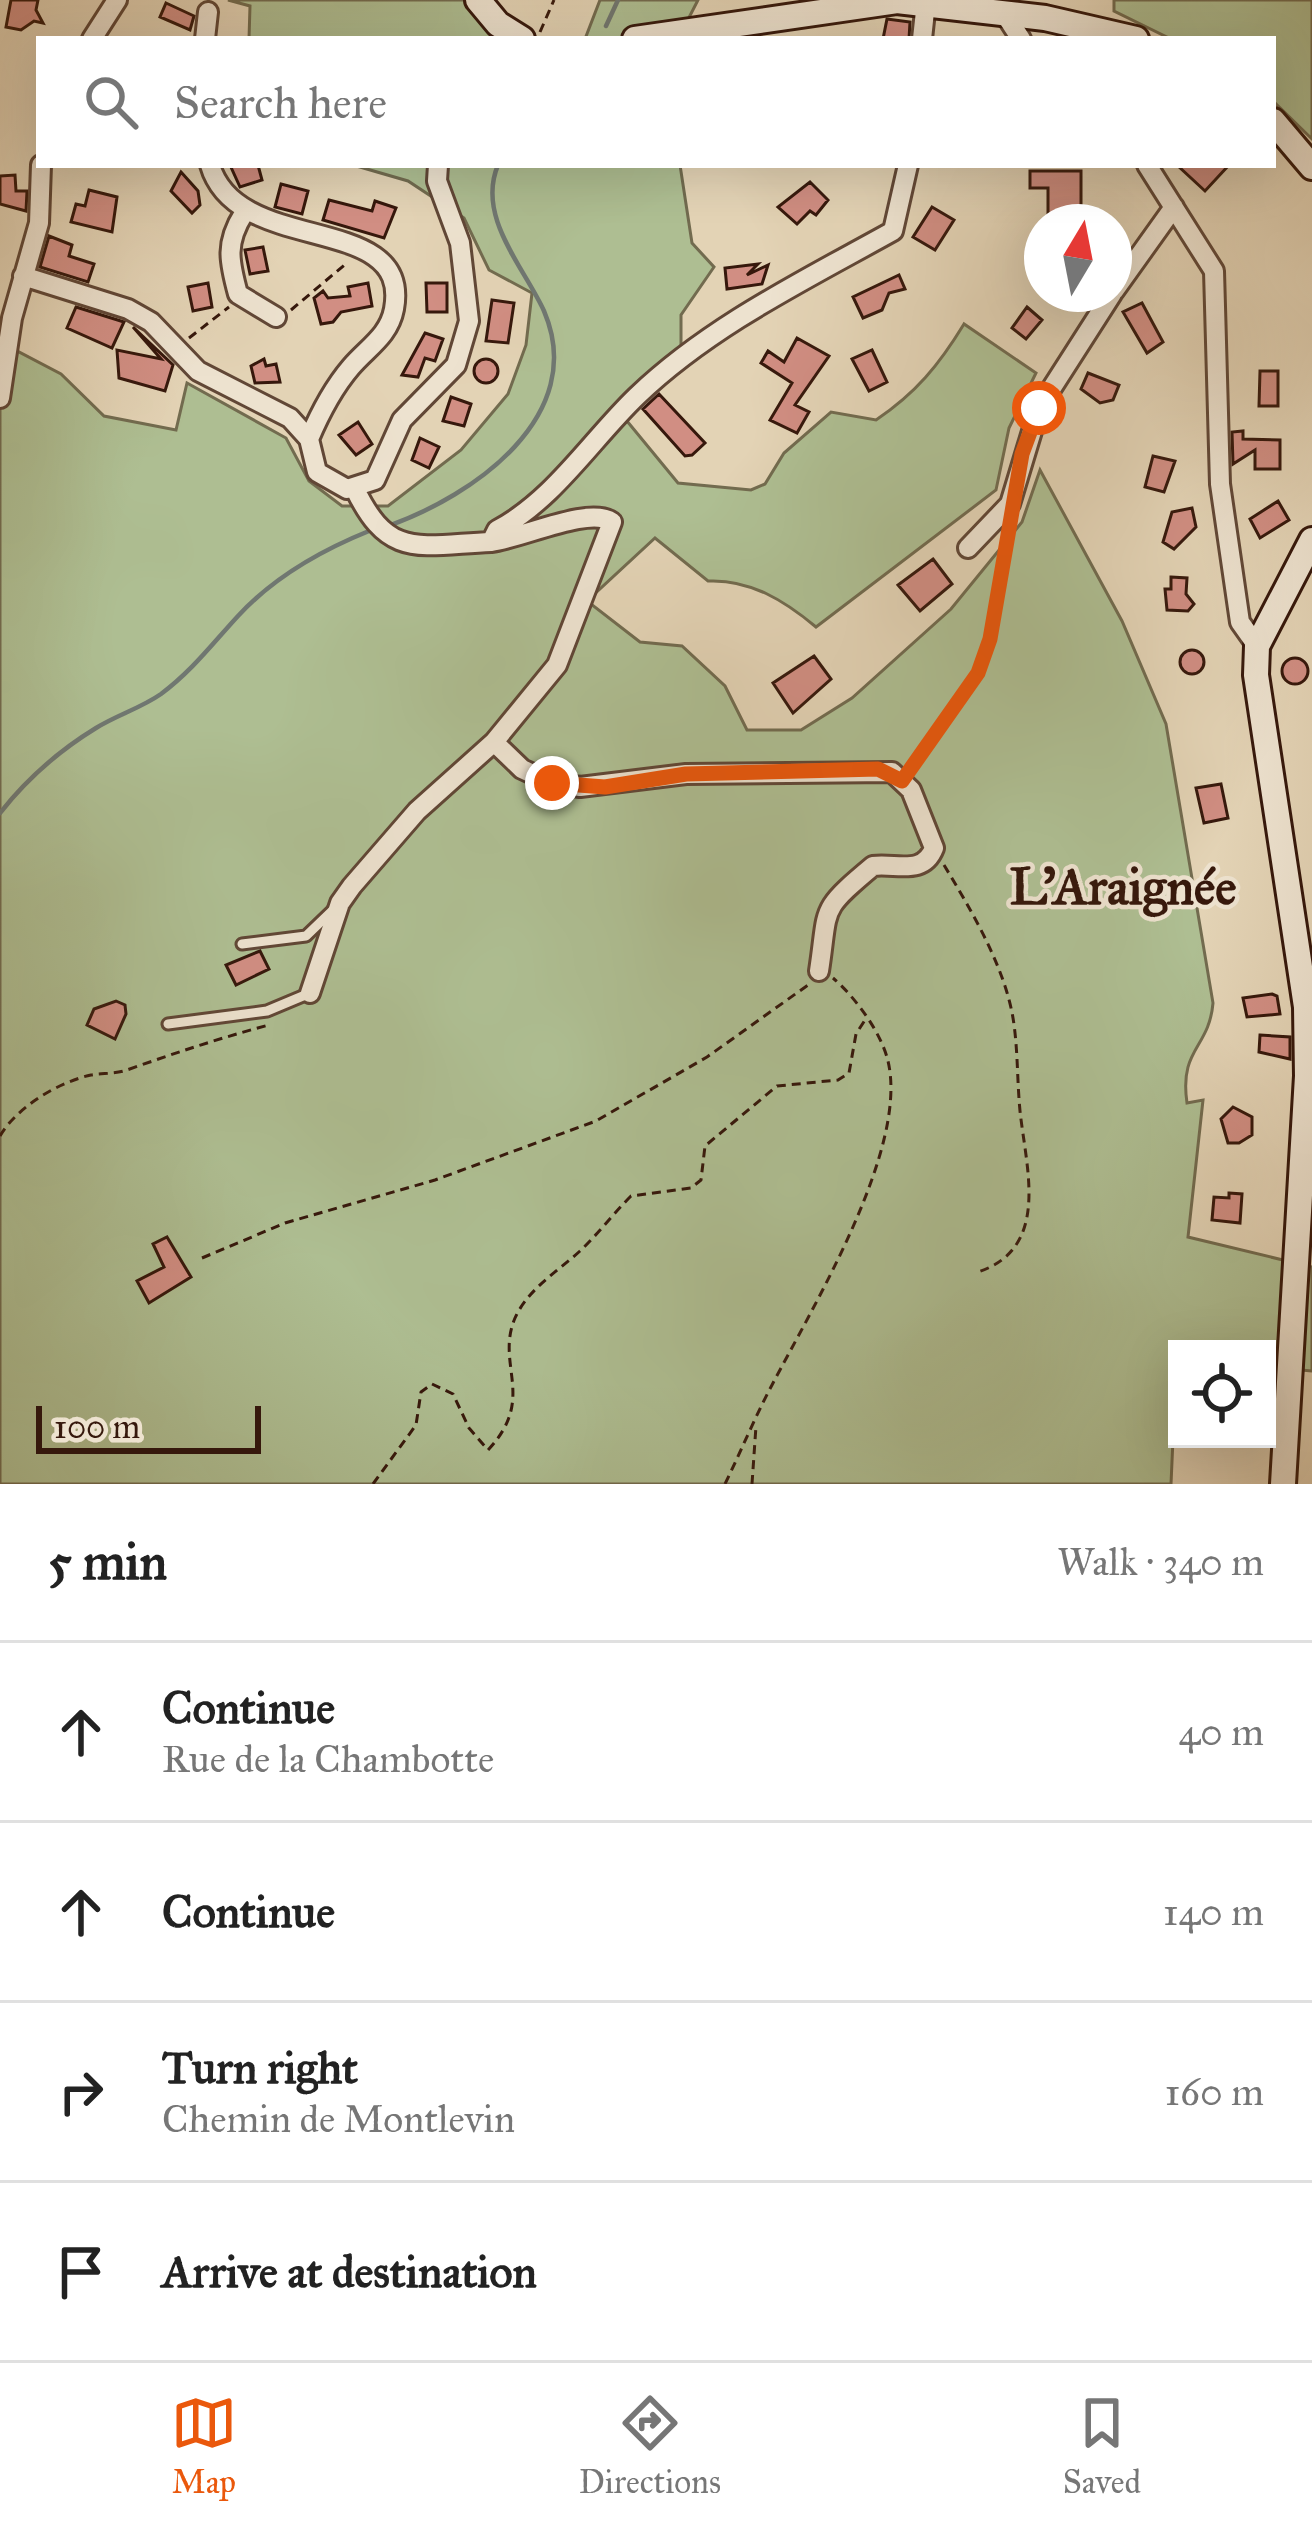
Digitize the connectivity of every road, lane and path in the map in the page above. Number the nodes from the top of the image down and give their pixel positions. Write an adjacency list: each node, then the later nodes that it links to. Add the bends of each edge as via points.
1 (117, 0): 8 (street)
2 (478, 0): 10 (main road)
3 (554, 0): 11 (path)
4 (926, 2): 6 (main road); 7 (main road, via 897,1); 13 (street)
5 (208, 13): 9 (street)
6 (1004, 14): 14 (street); 15 (main road)
7 (787, 28): 12 (main road)
8 (94, 36)
9 (205, 36)
10 (514, 36)
11 (539, 36)
12 (657, 36)
13 (922, 36)
14 (1019, 36)
15 (1126, 36)
16 (1276, 124): 17 (main road)
17 (1308, 152)
18 (41, 168): 27 (street, via 39,223)
19 (211, 168): 24 (street, via 223,197)
20 (438, 168): 35 (street, via 467,286 464,344 443,384 402,420 375,480)
21 (907, 168): 37 (street, via 893,231 689,354)
22 (1150, 168): 23 (street)
23 (1174, 207): 26 (street); 40 (street, via 1214,271 1220,484 1240,622)
24 (244, 213): 25 (street); 28 (street, via 229,257)
25 (363, 249): 31 (path); 34 (street, via 390,274 394,314 335,388)
26 (1132, 266)
27 (23, 276): 30 (street); 32 (street, via 128,309)
28 (242, 297): 31 (street); 32 (path)
29 (1101, 312): 36 (street, via 1039,408)
30 (6, 316): 33 (street)
31 (277, 316)
32 (178, 346): 34 (street, via 198,371 290,418)
33 (0, 398)
34 (309, 439): 35 (street, via 317,472)
35 (355, 489): 37 (street, via 380,534 401,542)
36 (1010, 504): 38 (street); 42 (path, via 978,673)
37 (491, 542): 41 (street, via 584,515 612,522 557,665)
38 (968, 548)
39 (1310, 558): 40 (main road)
40 (1257, 646): 58 (main road, via 1306,1007)
41 (494, 742): 42 (street, via 521,769 580,788 759,771 878,769); 44 (street, via 417,811)
42 (902, 781): 43 (street)
43 (934, 848): 46 (street, via 914,868 872,866 830,906 820,924); 53 (path, via 994,962 1013,1017 1028,1149 1022,1239 1006,1259)
44 (340, 903): 45 (lane, via 306,936); 47 (street)
45 (242, 944)
46 (819, 971): 49 (path); 52 (path, via 707,1057 596,1121)
47 (310, 992): 50 (lane, via 266,1011)
48 (285, 1017): 51 (path, via 124,1072 87,1076 8,1121)
49 (866, 1019): 54 (path, via 887,1059 885,1132 817,1310); 55 (path, via 850,1073 777,1086 705,1146 701,1180 631,1196 537,1287 515,1318 510,1427 488,1450 453,1394 432,1384 421,1392 416,1426)
50 (168, 1024)
51 (0, 1136)
52 (202, 1258)
53 (978, 1272)
54 (756, 1424): 56 (path); 57 (path)
55 (373, 1484)
56 (725, 1484)
57 (752, 1484)
58 (1282, 1484)

